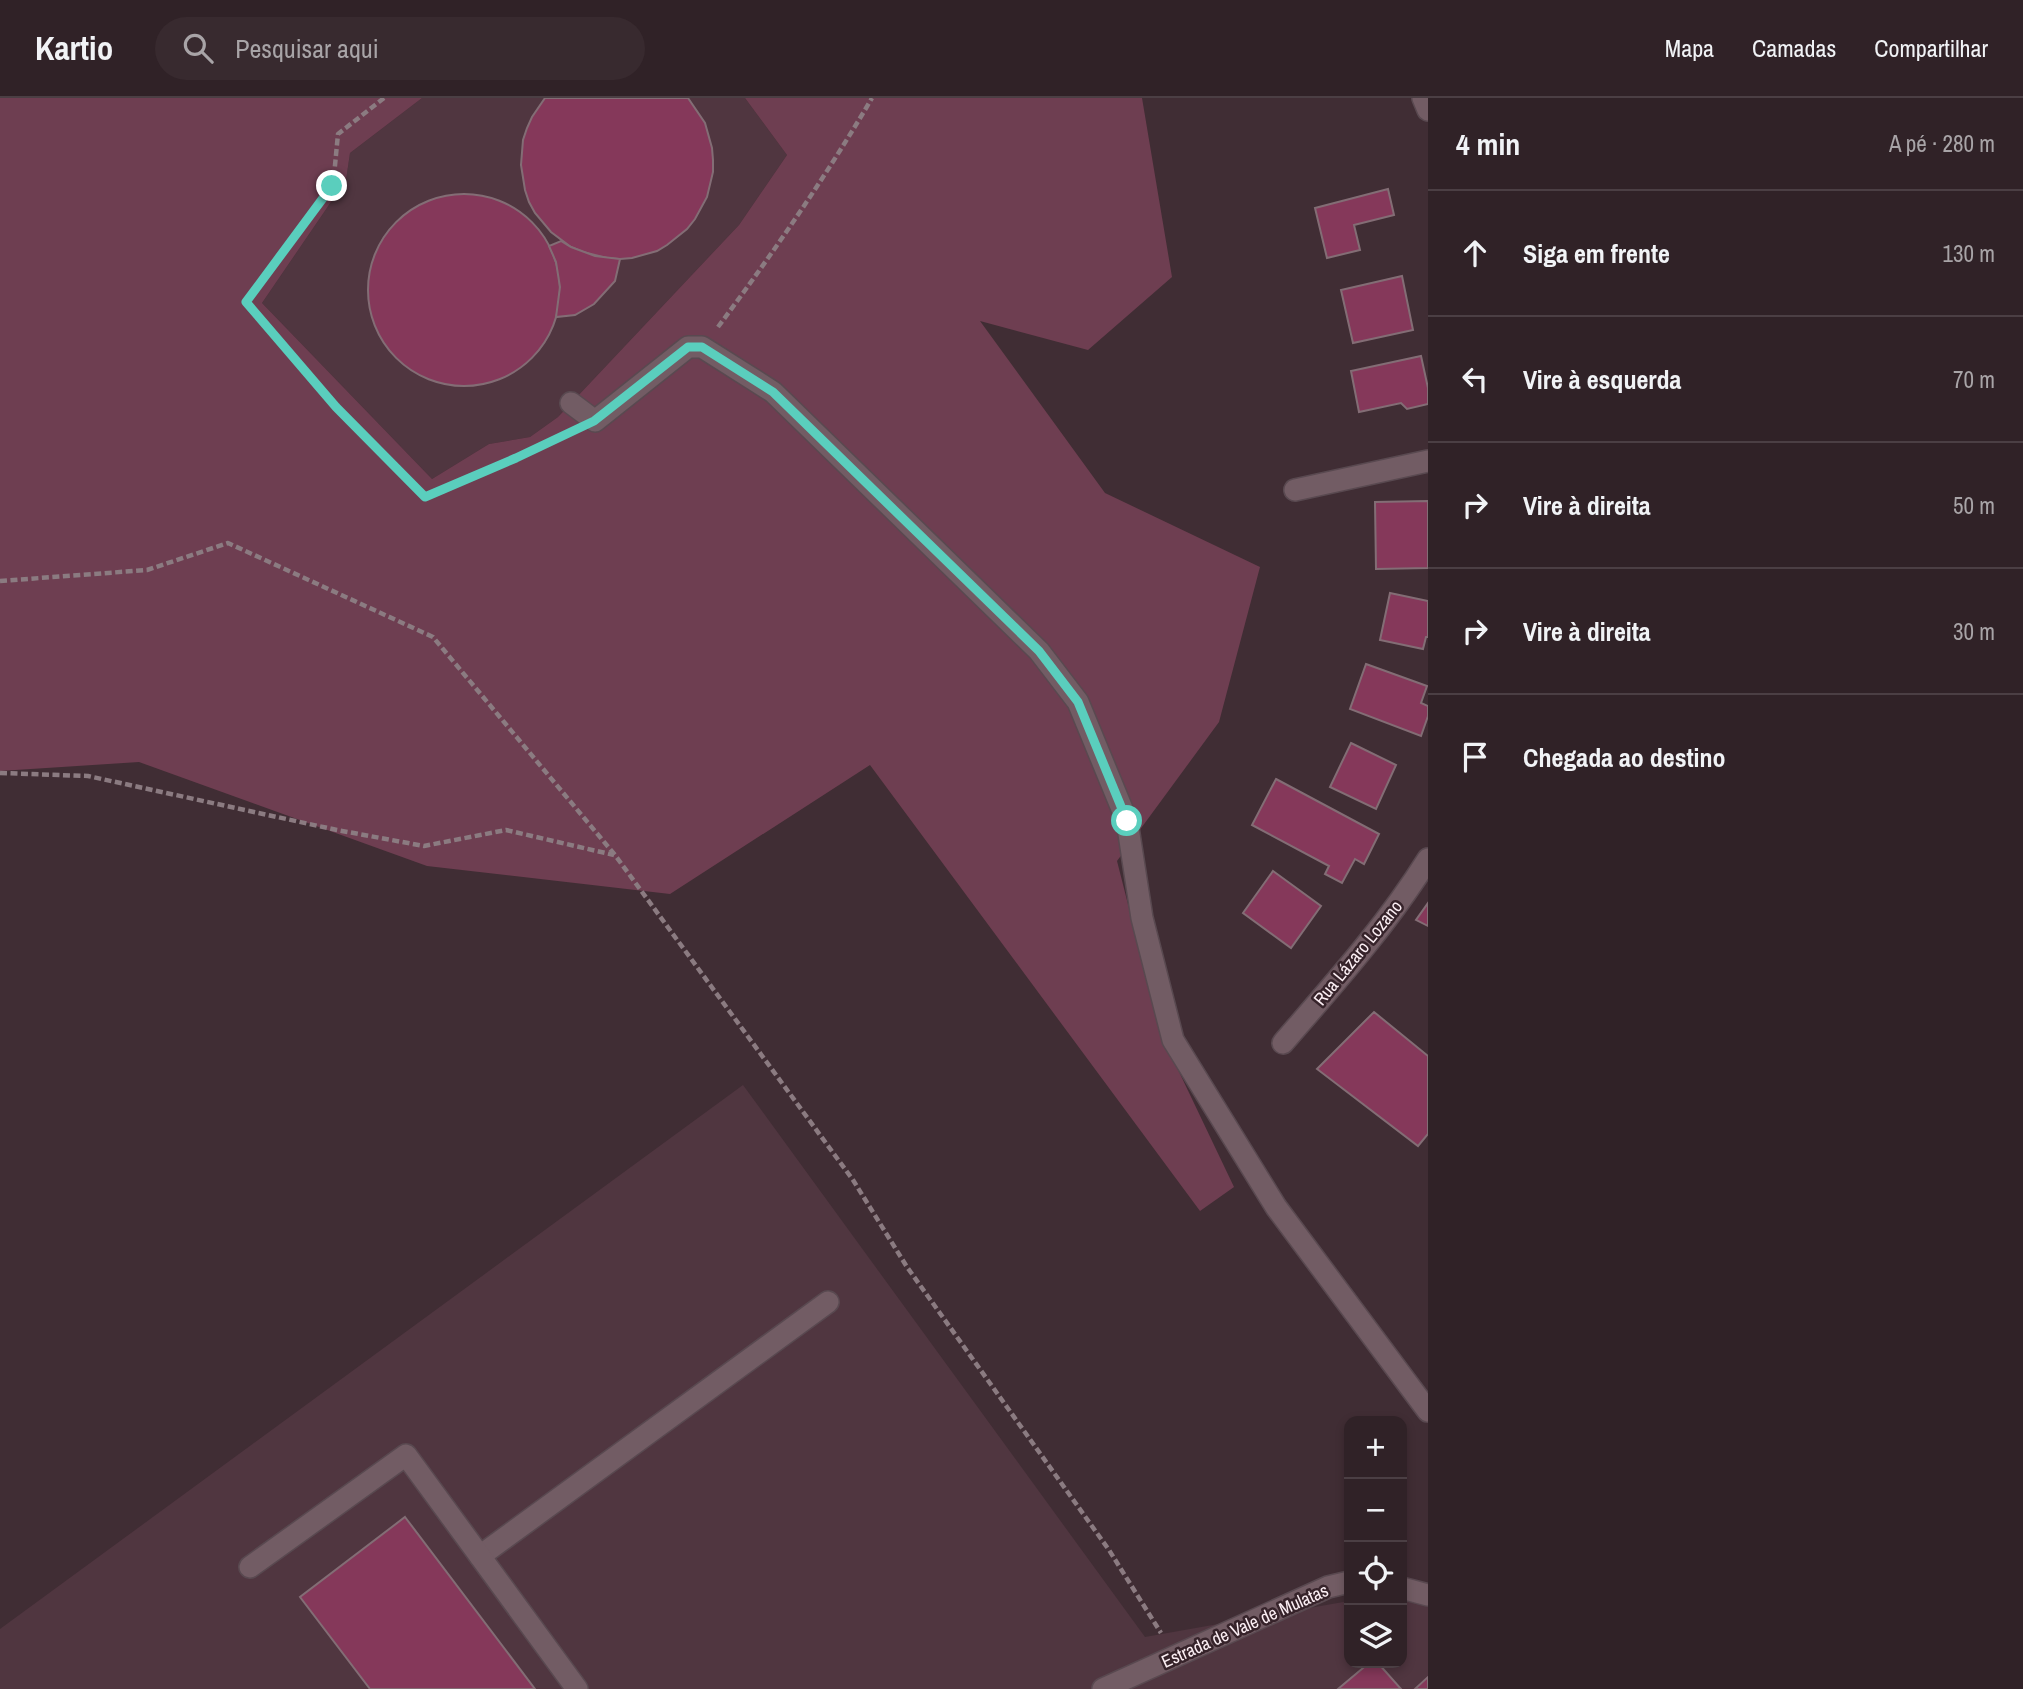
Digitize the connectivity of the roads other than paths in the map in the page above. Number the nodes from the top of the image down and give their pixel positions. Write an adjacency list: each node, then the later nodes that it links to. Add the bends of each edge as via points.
1 (1423, 98): 2 (street)
2 (1428, 110)
3 (571, 403): 9 (street, via 594,421 688,347 702,347 773,392 1039,651 1078,702 1127,821 1142,918 1172,1040 1276,1206)
4 (1428, 461): 5 (street)
5 (1294, 490)
6 (1428, 859): 7 (street, Rua Lázaro Lozano, via 1377,933)
7 (1283, 1043)
8 (828, 1302): 10 (street)
9 (1428, 1411)
10 (480, 1556): 11 (street, via 406,1455); 15 (street)
11 (250, 1567)
12 (1344, 1583): 16 (street, Estrada de Vale de Mulatas)
13 (1407, 1589): 14 (street)
14 (1428, 1595)
15 (578, 1689)
16 (1103, 1689)

